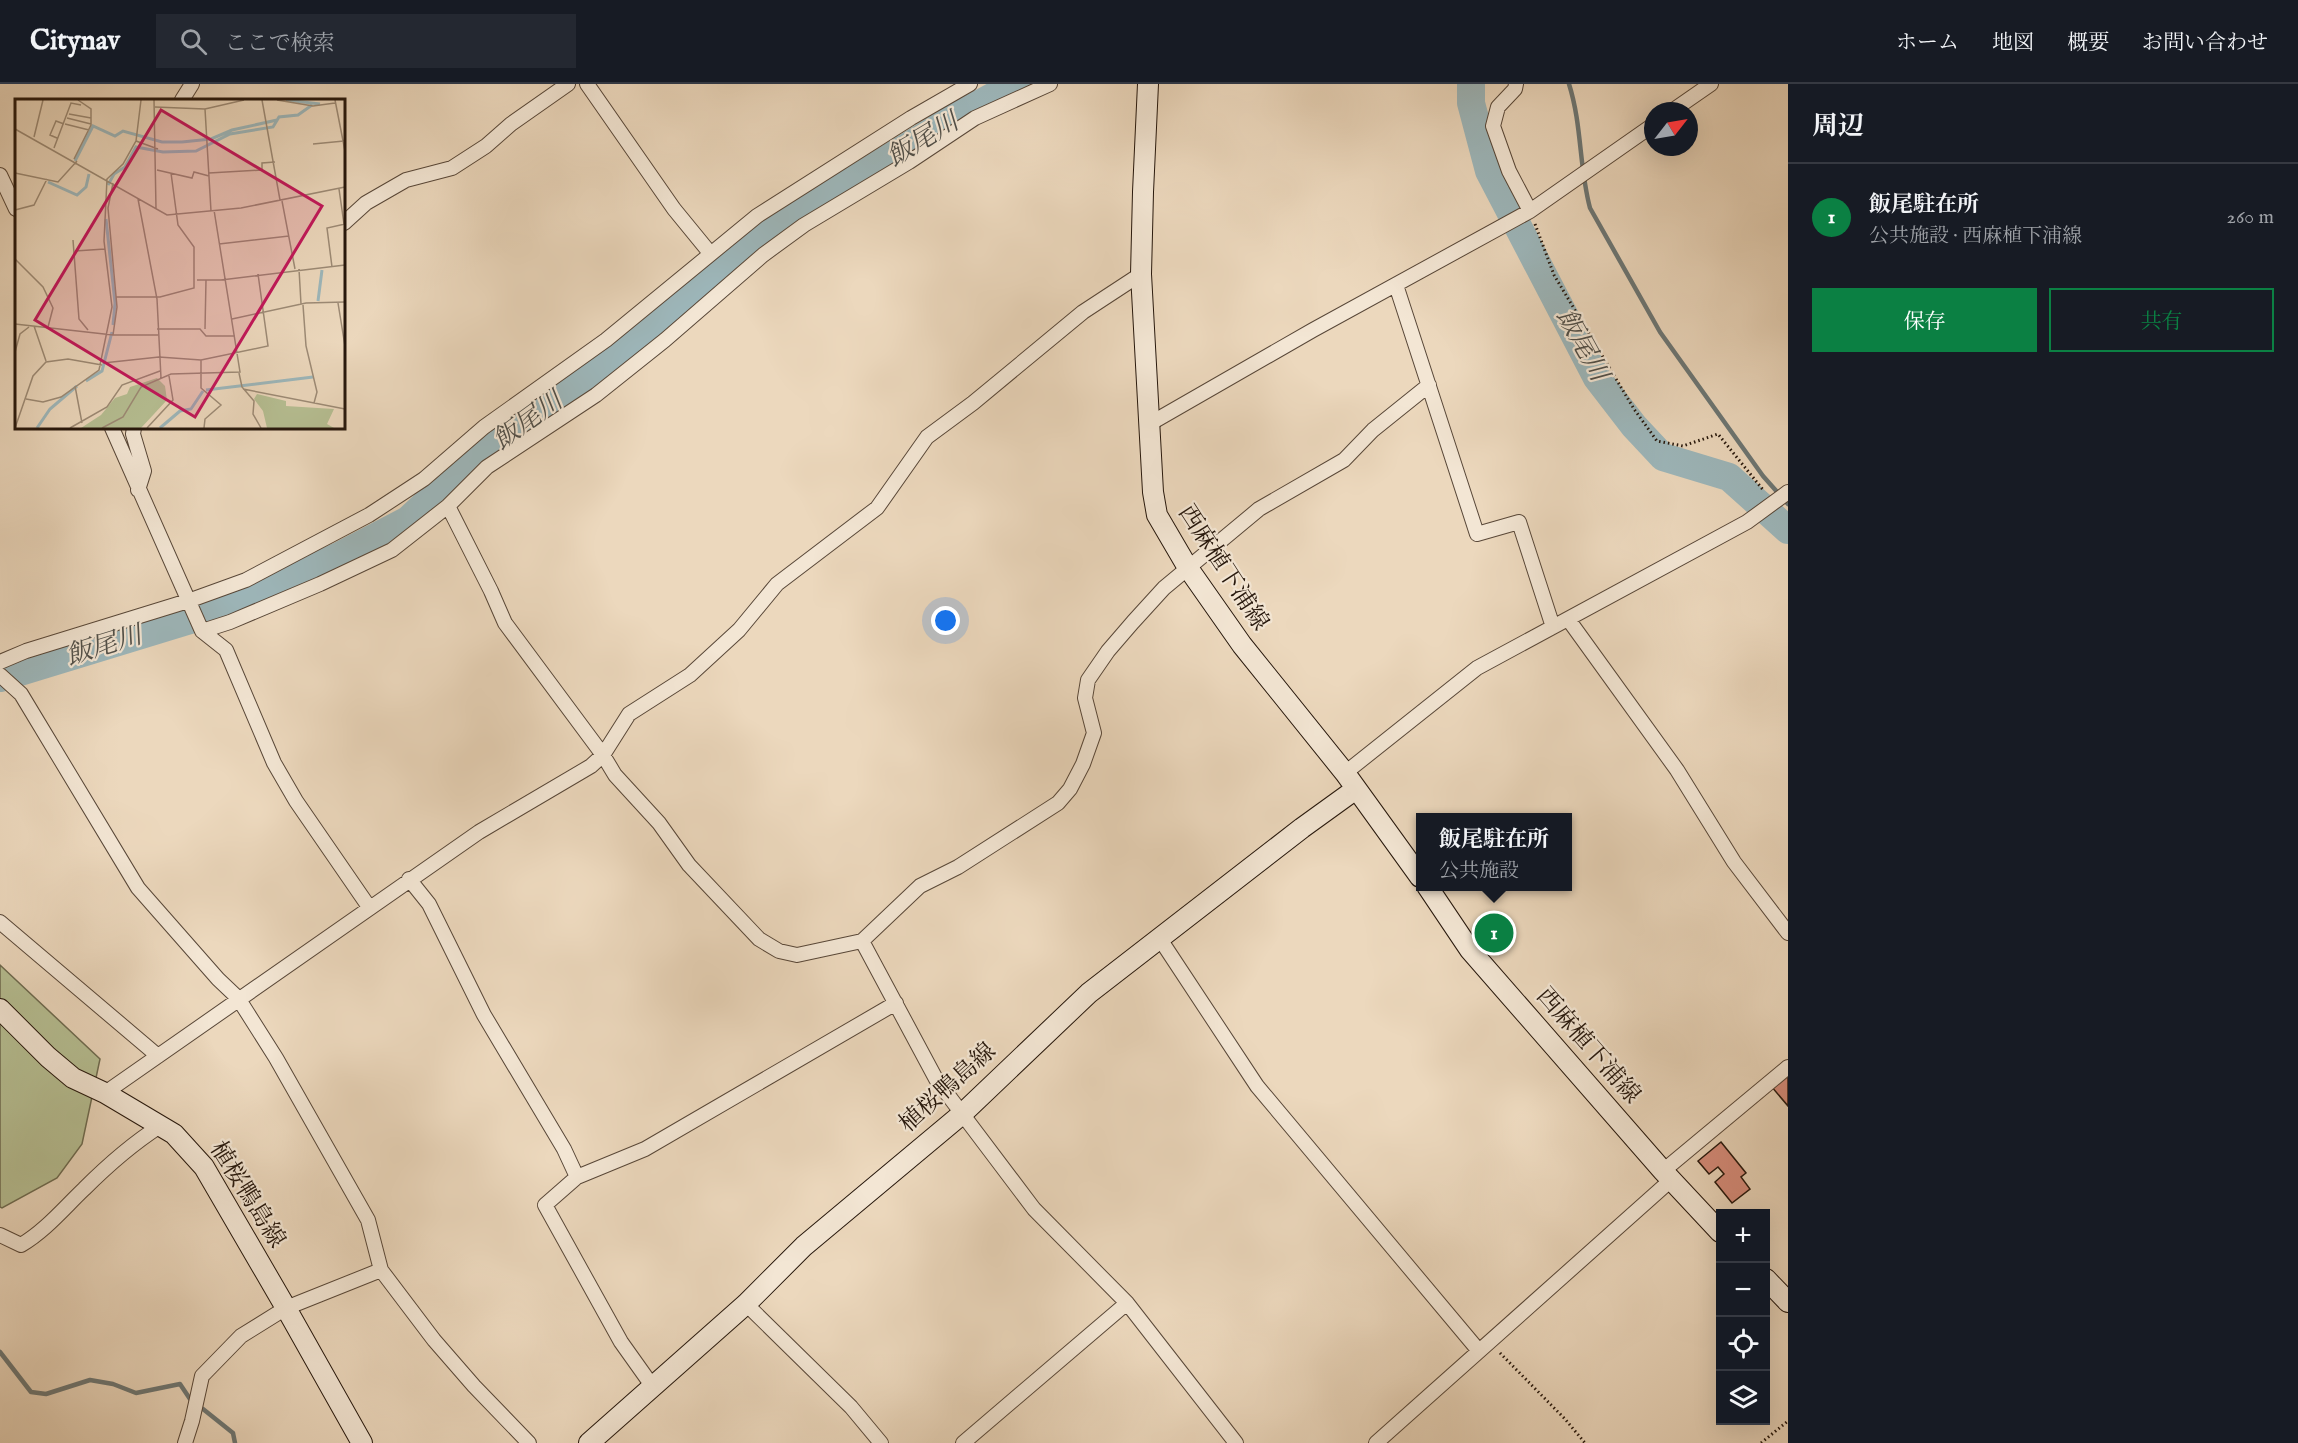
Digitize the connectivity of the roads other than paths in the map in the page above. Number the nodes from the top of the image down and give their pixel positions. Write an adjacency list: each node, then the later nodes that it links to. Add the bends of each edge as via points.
1 (192, 84): 9 (street)
2 (568, 84): 15 (street, via 452,168 406,180 366,203)
3 (588, 84): 16 (street, via 674,209)
4 (970, 84): 16 (street, via 757,216)
5 (1050, 84): 25 (street, via 975,118 804,225 596,395 488,467)
6 (1148, 84): 17 (main road, 西麻植下浦線)
7 (1516, 84): 14 (street, via 1498,107 1493,126 1509,171)
8 (1711, 84): 10 (street)
9 (183, 99)
10 (1685, 102)
11 (1644, 131): 14 (street)
12 (0, 175): 13 (street)
13 (13, 195)
14 (1530, 211): 18 (street)
15 (345, 222)
16 (710, 253): 27 (street, via 606,340 484,427 423,479 369,514 246,580)
17 (1142, 274): 20 (main road, 西麻植下浦線); 33 (street, via 1083,312 927,437 877,508 777,584 739,630 690,675 629,714)
18 (1396, 285): 19 (street); 20 (street)
19 (1429, 385): 26 (street, via 1373,430 1344,460 1259,508); 29 (street, via 1477,534 1520,522)
20 (1151, 423): 26 (main road, 西麻植下浦線, via 1157,515)
21 (112, 429): 23 (street)
22 (134, 429): 23 (street, via 144,471)
23 (138, 490): 27 (street)
24 (1788, 492): 28 (street, via 1747,522)
25 (448, 506): 30 (street, via 392,550); 33 (street, via 505,623)
26 (1188, 568): 34 (main road, 西麻植下浦線, via 1242,645); 42 (street, via 1127,629 1088,680 1085,698 1094,733 1083,764 1058,803 958,867 920,886)
27 (188, 601): 30 (street); 31 (street)
28 (1568, 619): 29 (street); 40 (street, via 1677,770 1734,862)
29 (1554, 627): 34 (street, via 1477,668)
30 (202, 631): 38 (street, via 226,650 274,763)
31 (0, 662)
32 (0, 675): 43 (street, via 21,694 138,888)
33 (603, 755): 36 (street); 42 (street, via 689,865 759,939 779,951 797,954)
34 (1351, 781): 35 (main road, 西麻植下浦線); 41 (main road, 植桜鴨島線, via 1302,828)
35 (1416, 871)
36 (409, 879): 38 (street); 52 (street, via 429,904 484,1014)
37 (1430, 891): 51 (main road, 西麻植下浦線, via 1470,950)
38 (369, 907): 43 (street)
39 (0, 922): 46 (street)
40 (1788, 933)
41 (1160, 939): 49 (main road, 植桜鴨島線, via 1089,993); 61 (street, via 1257,1086)
42 (862, 941): 44 (street)
43 (238, 998): 46 (street); 55 (street, via 368,1220)
44 (896, 1003): 49 (street, via 936,1079); 52 (street, via 645,1149)
45 (0, 1009): 48 (main road, 植桜鴨島線, via 73,1078)
46 (158, 1056): 48 (street)
47 (1788, 1067): 51 (street)
48 (105, 1093): 50 (main road, 植桜鴨島線)
49 (963, 1114): 58 (street, via 1034,1209); 59 (main road, 植桜鴨島線, via 804,1246)
50 (159, 1126): 54 (street, via 134,1143 36,1236 21,1245); 60 (main road, 植桜鴨島線, via 174,1134 204,1167)
51 (1667, 1176): 53 (main road, 西麻植下浦線); 61 (street)
52 (577, 1178): 62 (street, via 545,1205 621,1342)
53 (1716, 1228)
54 (0, 1235)
55 (381, 1270): 60 (street); 65 (street, via 454,1363)
56 (1770, 1283): 57 (main road)
57 (1788, 1302)
58 (1127, 1303): 68 (street); 69 (street)
59 (746, 1304): 62 (main road, 植桜鴨島線); 67 (street, via 851,1407)
60 (286, 1308): 63 (street, via 242,1336 202,1376); 64 (main road, 植桜鴨島線)
61 (1484, 1346): 70 (street)
62 (653, 1387): 66 (main road, 植桜鴨島線)
63 (185, 1443)
64 (362, 1443)
65 (529, 1443)
66 (589, 1443)
67 (881, 1443)
68 (963, 1443)
69 (1236, 1443)
70 (1376, 1443)

